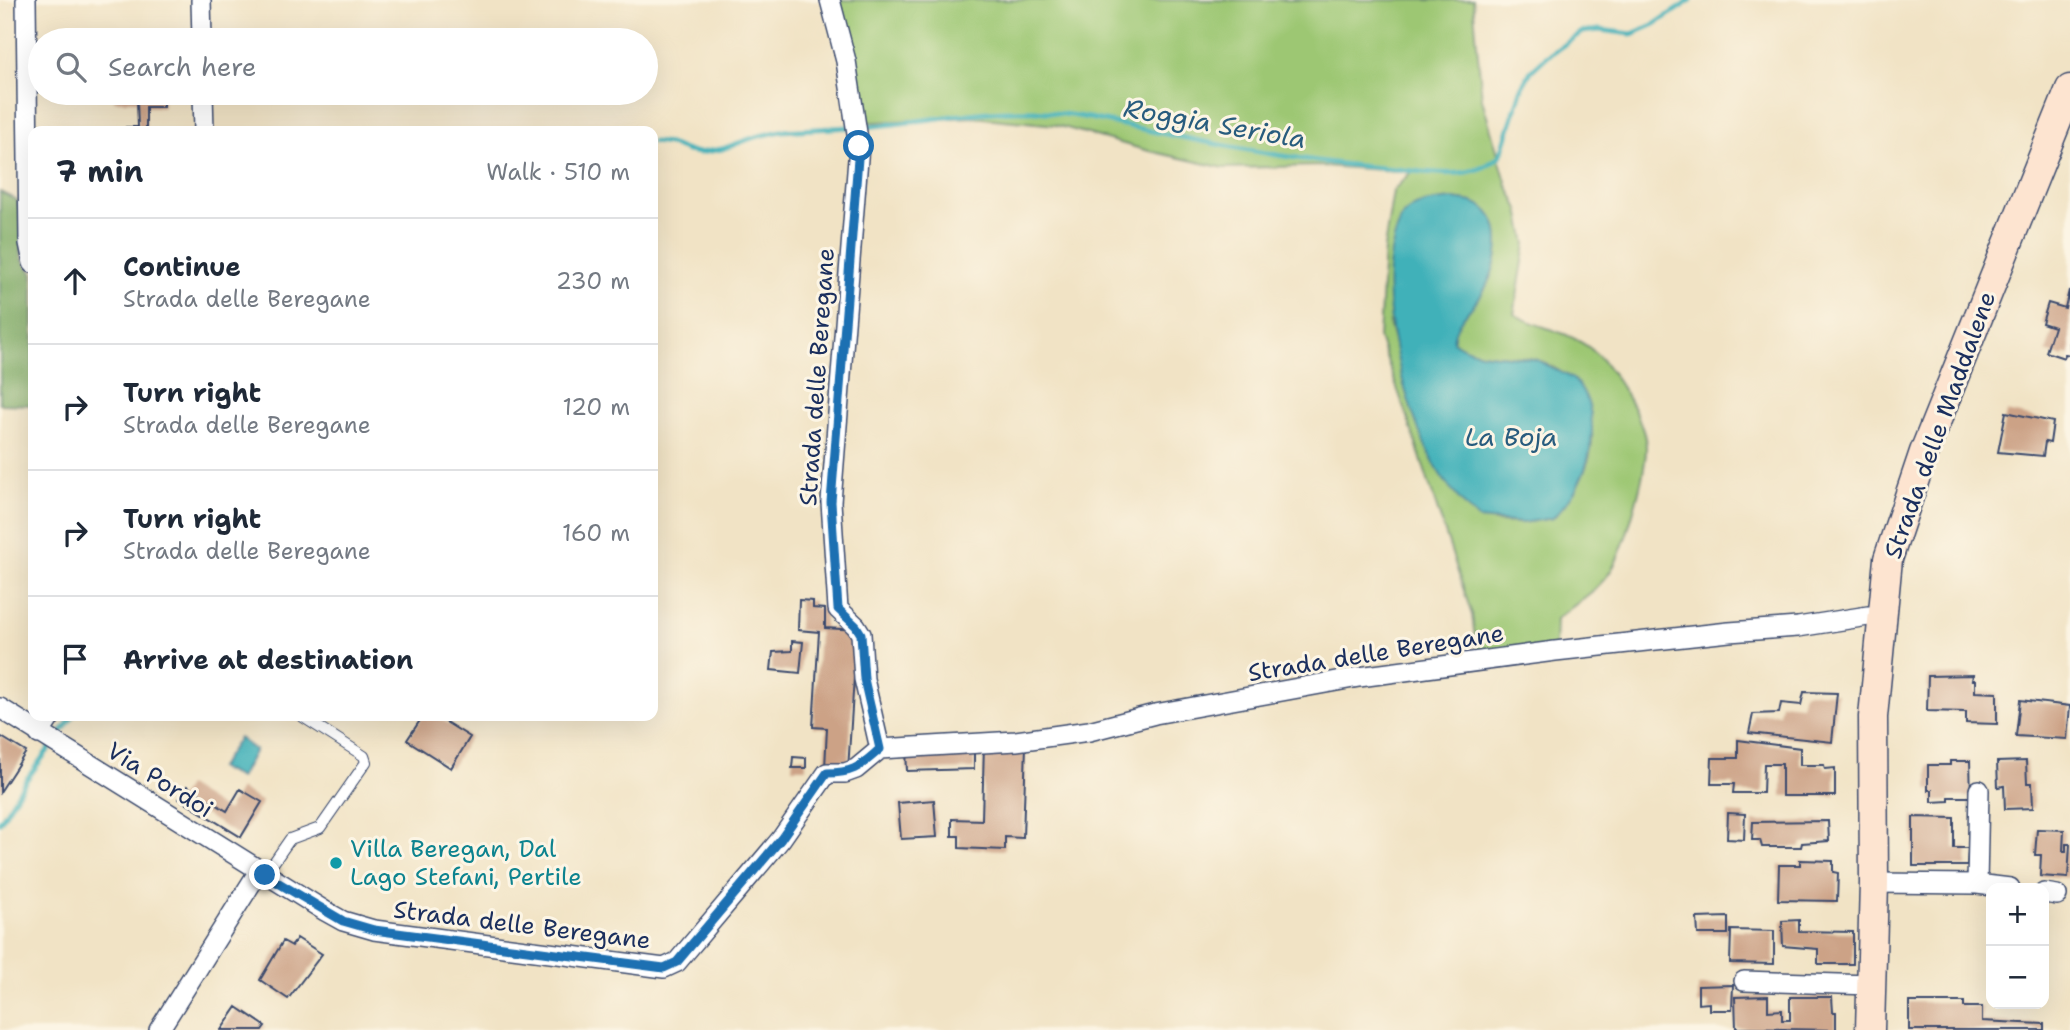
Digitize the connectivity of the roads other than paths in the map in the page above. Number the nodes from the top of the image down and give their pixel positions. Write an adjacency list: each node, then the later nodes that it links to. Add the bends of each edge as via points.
1 (26, 0): 8 (street)
2 (201, 0): 4 (street)
3 (830, 0): 14 (street, Strada delle Beregane, via 846,61 859,146 831,502 838,609 861,634 864,679)
4 (202, 28)
5 (2070, 89): 9 (street, Strada delle Maddalene, via 1924,453 1888,559)
6 (203, 105): 7 (street)
7 (204, 126)
8 (28, 162)
9 (1882, 618): 14 (street, Strada delle Beregane, via 1385,673 1155,714 1089,731 1016,741); 17 (street, Strada delle Maddalene, via 1873,717)
10 (0, 708): 13 (street, Via Pordoi)
11 (51, 721): 13 (street)
12 (309, 721): 16 (lane, via 362,754 366,762 320,828 290,839)
13 (49, 740): 16 (street, Via Pordoi)
14 (880, 749): 16 (street, Strada delle Beregane, via 856,769 827,773 781,839 677,962 664,968 374,930 343,921)
15 (1979, 790): 18 (street)
16 (262, 873): 22 (street)
17 (1874, 883): 18 (street); 21 (street, Strada delle Maddalene)
18 (1977, 884): 19 (street)
19 (1986, 885)
20 (1744, 981): 21 (street)
21 (1870, 985): 23 (street, Strada delle Maddalene)
22 (159, 1030)
23 (1870, 1030)

